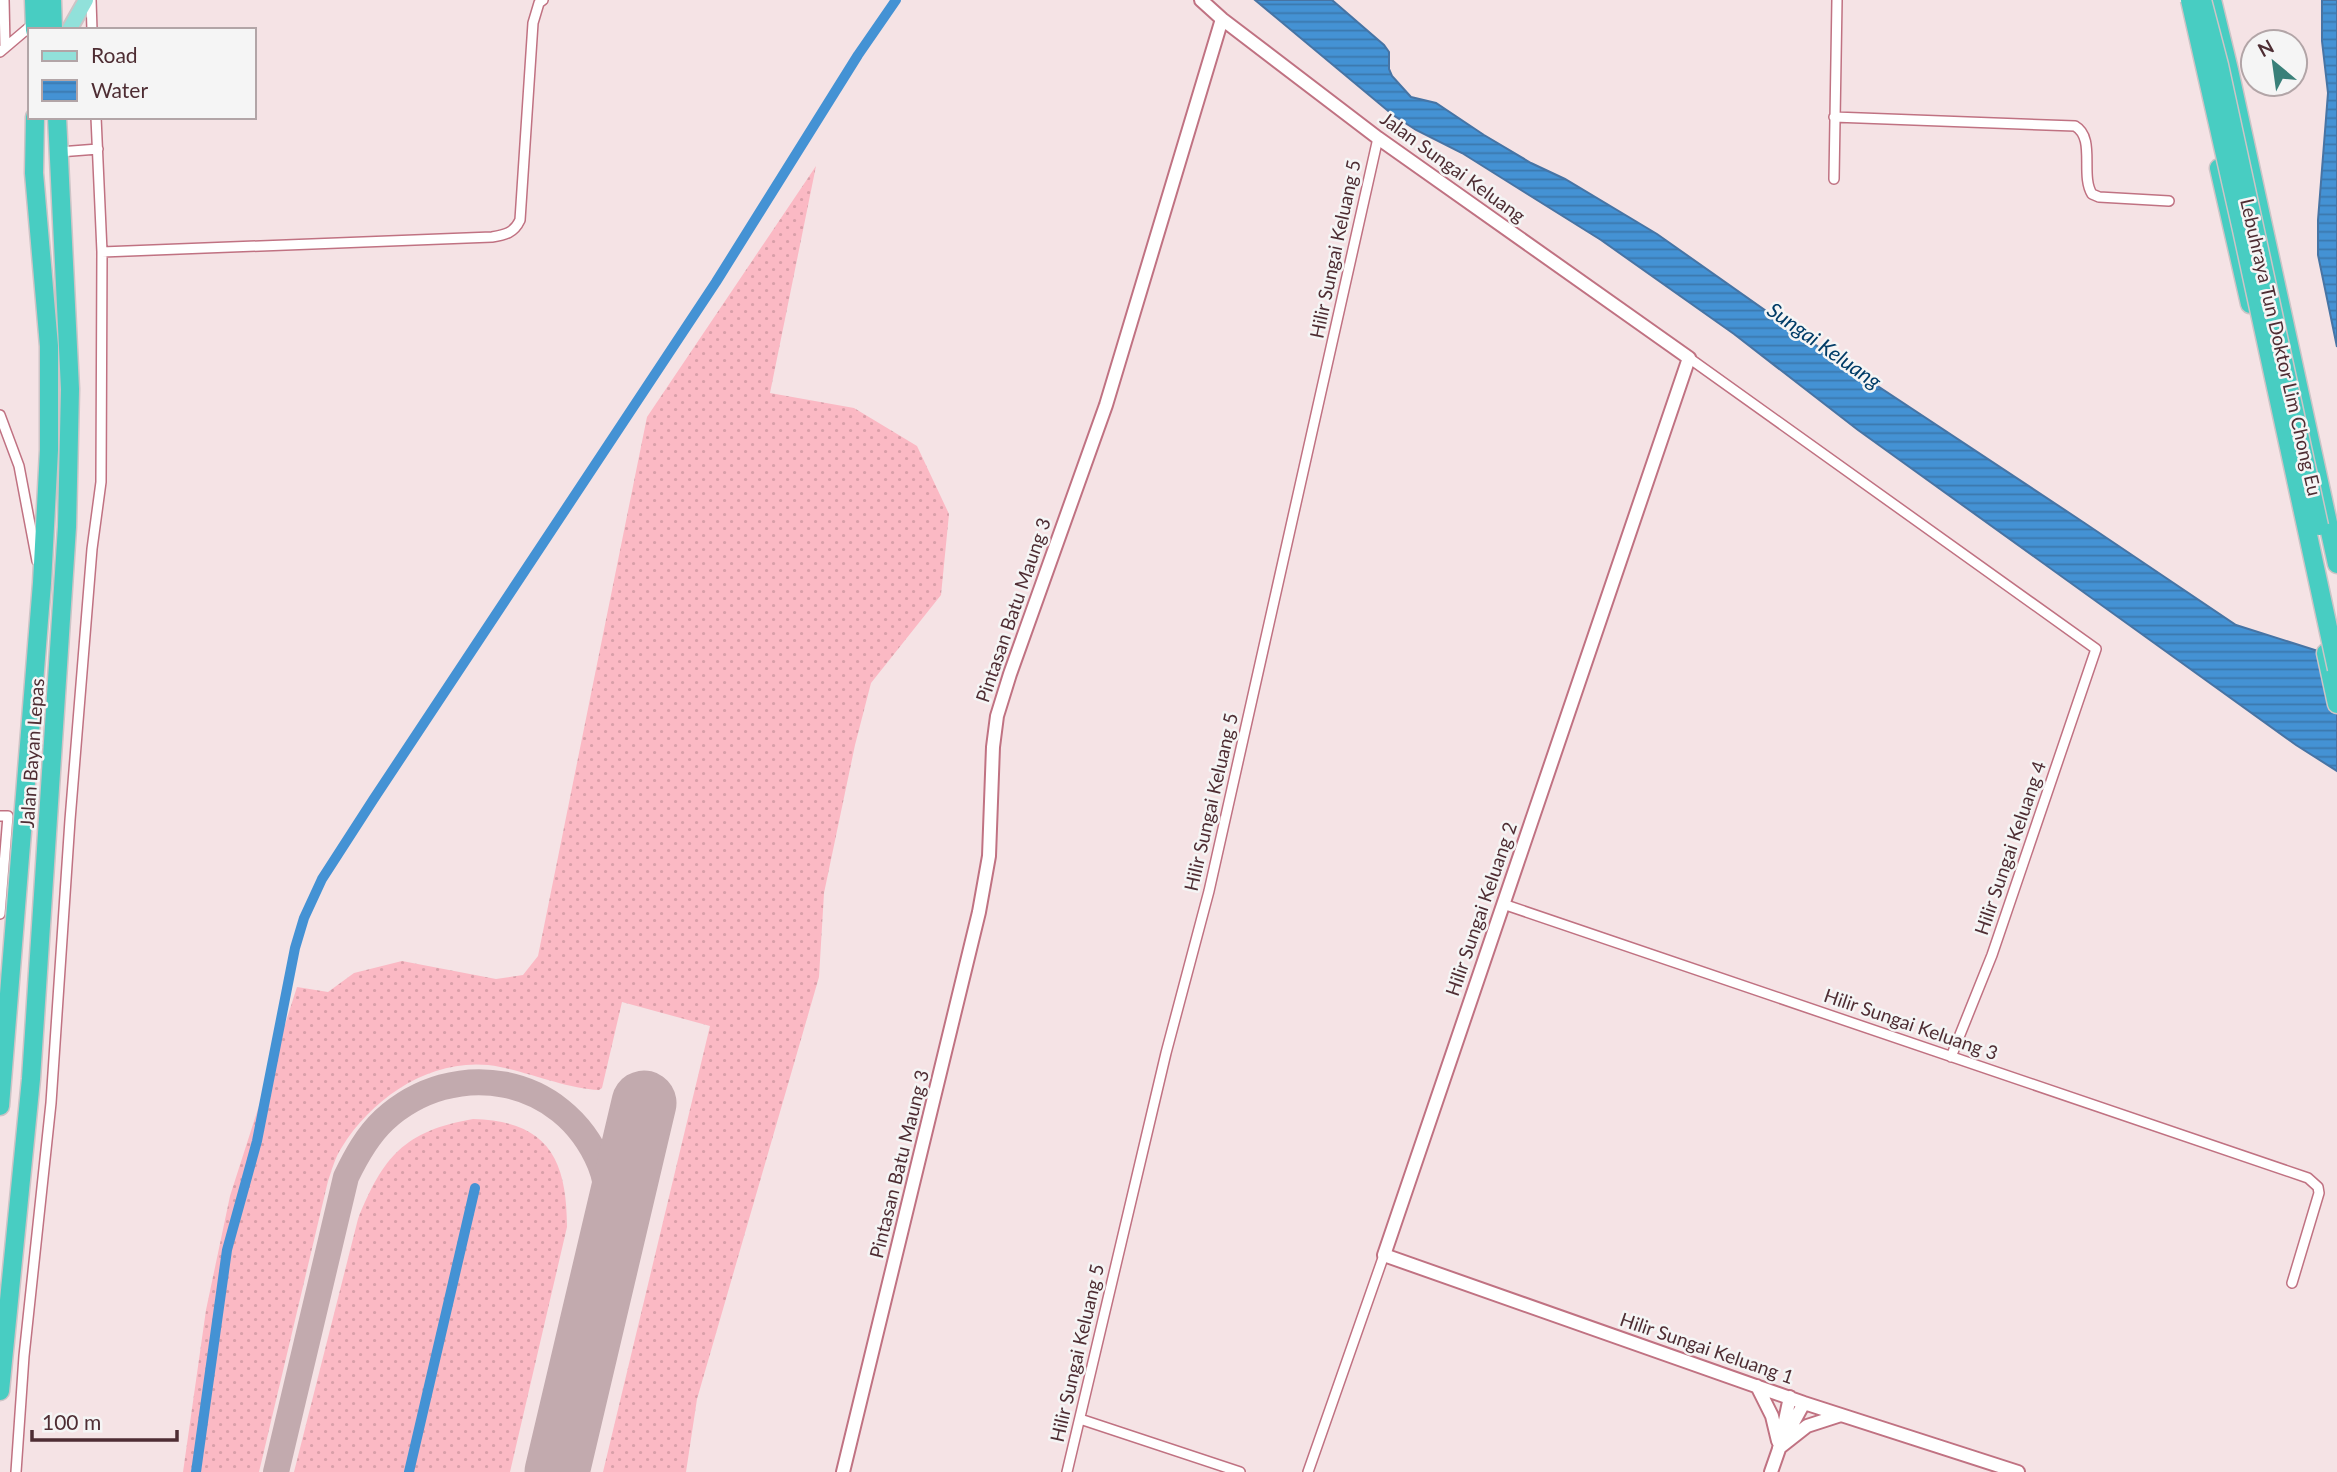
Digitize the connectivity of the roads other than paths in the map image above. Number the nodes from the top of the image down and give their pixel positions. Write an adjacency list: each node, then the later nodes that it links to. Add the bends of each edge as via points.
1 (4, 0): 13 (street)
2 (34, 0): 15 (highway)
3 (52, 0): 16 (highway)
4 (89, 0): 17 (main road); 18 (street)
5 (543, 0): 31 (street, via 533,23 520,220 506,235)
6 (1201, 0): 12 (street, Jalan Sungai Keluang)
7 (1837, 0): 22 (street)
8 (2181, 0): 20 (highway, Lebuhraya Tun Doktor Lim Chong Eu)
9 (2190, 0): 37 (highway, bridge)
10 (2202, 0): 36 (highway, bridge)
11 (2212, 0): 14 (highway, Lebuhraya Tun Doktor Lim Chong Eu)
12 (1222, 19): 26 (street, Jalan Sungai Keluang); 56 (street, Pintasan Batu Maung 3, via 1106,405 997,716 989,856 979,912)
13 (2, 24): 21 (street)
14 (2218, 25): 20 (highway, via 2202,17); 34 (highway, Lebuhraya Tun Doktor Lim Chong Eu)
15 (35, 26)
16 (53, 28)
17 (70, 28)
18 (92, 28)
19 (28, 31): 21 (street)
20 (2190, 34): 38 (highway, Lebuhraya Tun Doktor Lim Chong Eu)
21 (3, 49)
22 (1834, 117): 29 (street); 30 (street, via 2075,126 2084,135 2092,194)
23 (35, 119): 35 (highway, Jalan Bayan Lepas, via 34,173 49,346)
24 (57, 119): 28 (highway, Jalan Bayan Lepas)
25 (96, 119): 27 (street)
26 (1378, 138): 32 (street, Jalan Sungai Keluang); 53 (street, Hilir Sungai Keluang 5, via 1213,877 1166,1053)
27 (98, 149): 28 (street); 31 (street)
28 (59, 152): 44 (highway, Jalan Bayan Lepas, via 69,388 67,527)
29 (1834, 179)
30 (2169, 201)
31 (102, 252): 55 (street, via 102,482 92,549 51,1103)
32 (1689, 358): 40 (street, Hilir Sungai Keluang 2); 42 (street, Hilir Sungai Keluang 4, via 2096,649 1992,955)
33 (0, 415): 35 (street, via 19,466)
34 (2337, 564)
35 (42, 583): 43 (highway, Jalan Bayan Lepas)
36 (2337, 612)
37 (2337, 669)
38 (2337, 704)
39 (0, 816): 41 (street, via 8,817)
40 (1503, 904): 42 (street, Hilir Sungai Keluang 3); 46 (street, Hilir Sungai Keluang 2)
41 (0, 914)
42 (1951, 1057): 47 (street, Hilir Sungai Keluang 3, via 2308,1178 2319,1193)
43 (2, 1076): 44 (highway, via 14,1097 22,1095); 45 (highway, Jalan Bayan Lepas)
44 (31, 1079): 49 (highway, Jalan Bayan Lepas)
45 (0, 1106)
46 (1384, 1255): 48 (street, Hilir Sungai Keluang 1); 59 (street, Hilir Sungai Keluang 2)
47 (2292, 1283)
48 (1757, 1386): 50 (street, Hilir Sungai Keluang 1); 54 (street, via 1772,1416)
49 (0, 1391)
50 (1790, 1397): 51 (street, Hilir Sungai Keluang 1); 54 (street)
51 (1804, 1403): 52 (street, Hilir Sungai Keluang 1); 54 (street)
52 (1841, 1415): 54 (street, via 1807,1426); 61 (street, Hilir Sungai Keluang 1)
53 (1080, 1419): 57 (street, Hilir Sungai Keluang 5); 58 (street)
54 (1779, 1449): 60 (street)
55 (16, 1472)
56 (843, 1472)
57 (1067, 1472)
58 (1240, 1472)
59 (1308, 1472)
60 (1770, 1472)
61 (2018, 1472)

